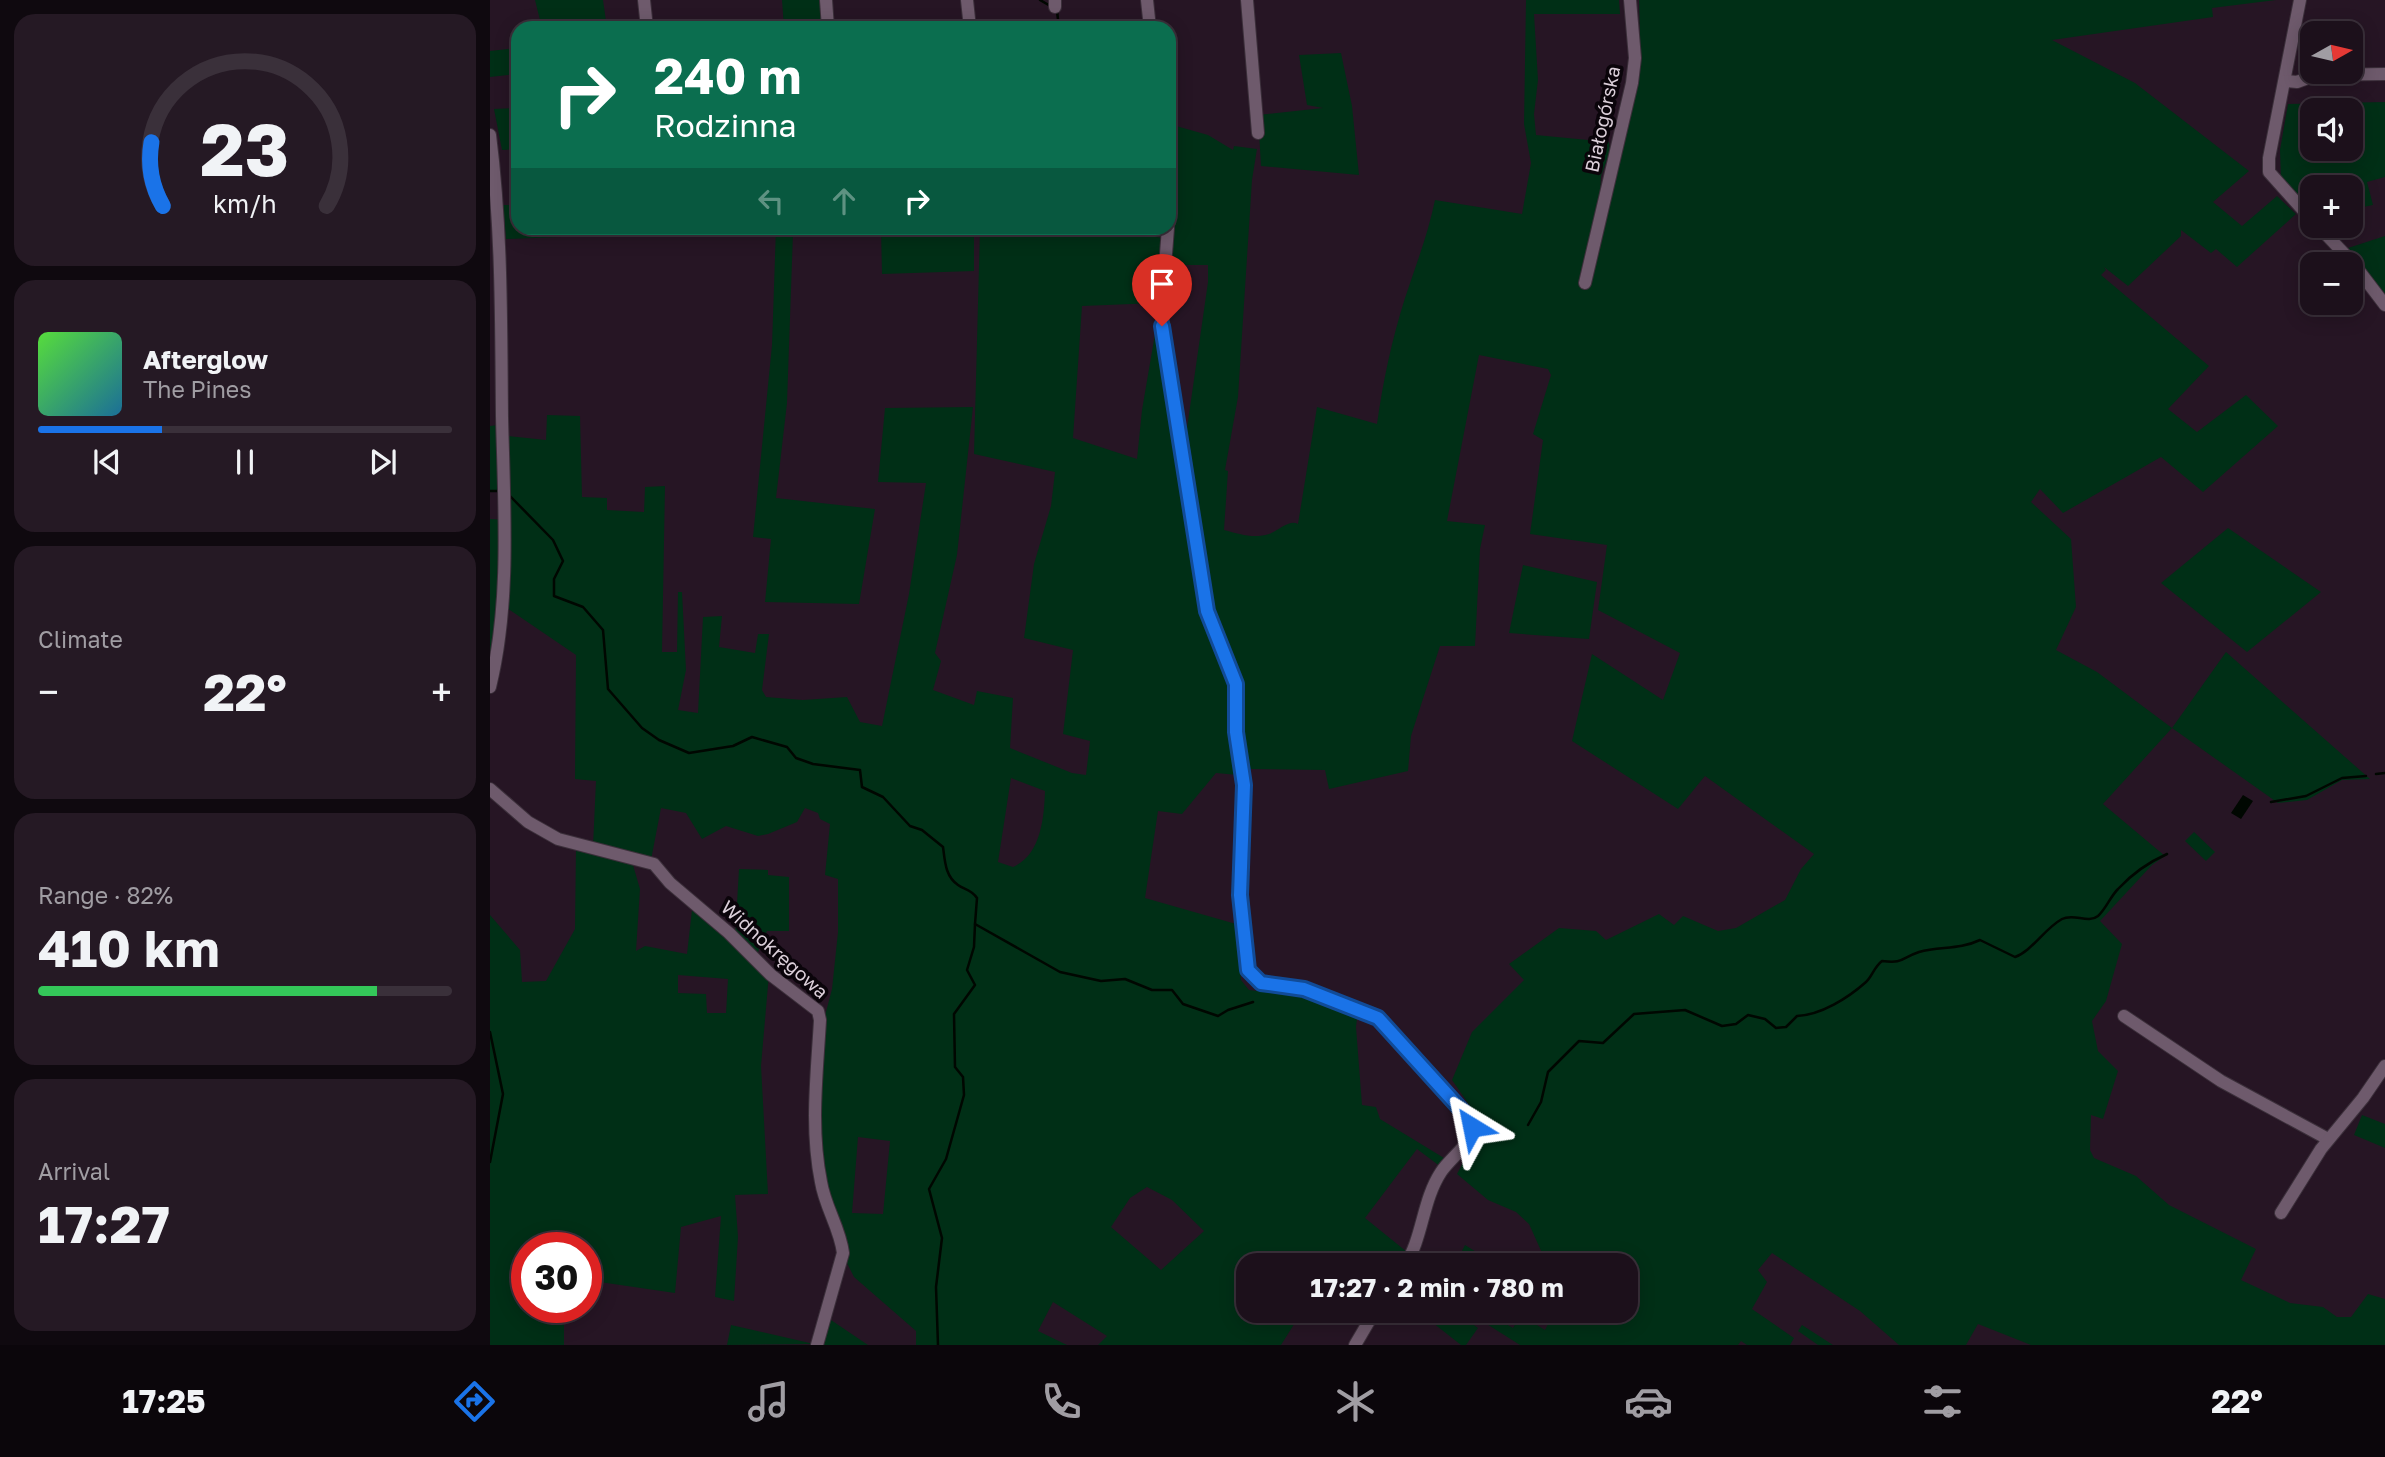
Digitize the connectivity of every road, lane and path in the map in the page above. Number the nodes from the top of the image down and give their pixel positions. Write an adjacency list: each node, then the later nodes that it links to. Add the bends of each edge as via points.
1 (644, 0): 8 (street)
2 (826, 0): 9 (street)
3 (968, 0): 10 (street)
4 (1147, 0): 11 (street)
5 (1247, 0): 14 (street)
6 (1630, 0): 19 (street, Białogórska, via 1635,58 1632,83)
7 (2300, 0): 13 (street)
8 (646, 21)
9 (828, 21)
10 (970, 21)
11 (1149, 21)
12 (2385, 74): 13 (street, via 2316,75)
13 (2285, 81): 16 (street, via 2269,172)
14 (1258, 133)
15 (490, 135): 21 (street, via 502,264 505,476 503,578)
16 (2300, 207)
17 (1167, 235): 27 (street, via 1161,305 1165,350 1207,611 1236,684 1236,732 1244,785 1240,895 1248,970 1261,983 1304,989 1378,1018 1465,1114 1472,1127 1470,1139 1436,1181)
18 (2329, 238): 20 (street)
19 (1585, 283)
20 (2385, 305)
21 (490, 687)
22 (490, 789): 29 (street, Widnokręgowa, via 528,822 558,839 654,864 771,975 818,1011 816,1148 821,1183 844,1253)
23 (2124, 1016): 25 (street, via 2221,1082)
24 (2385, 1066): 25 (street)
25 (2328, 1139): 26 (street)
26 (2281, 1213)
27 (1412, 1253)
28 (1368, 1323): 30 (street)
29 (817, 1345)
30 (1355, 1345)

